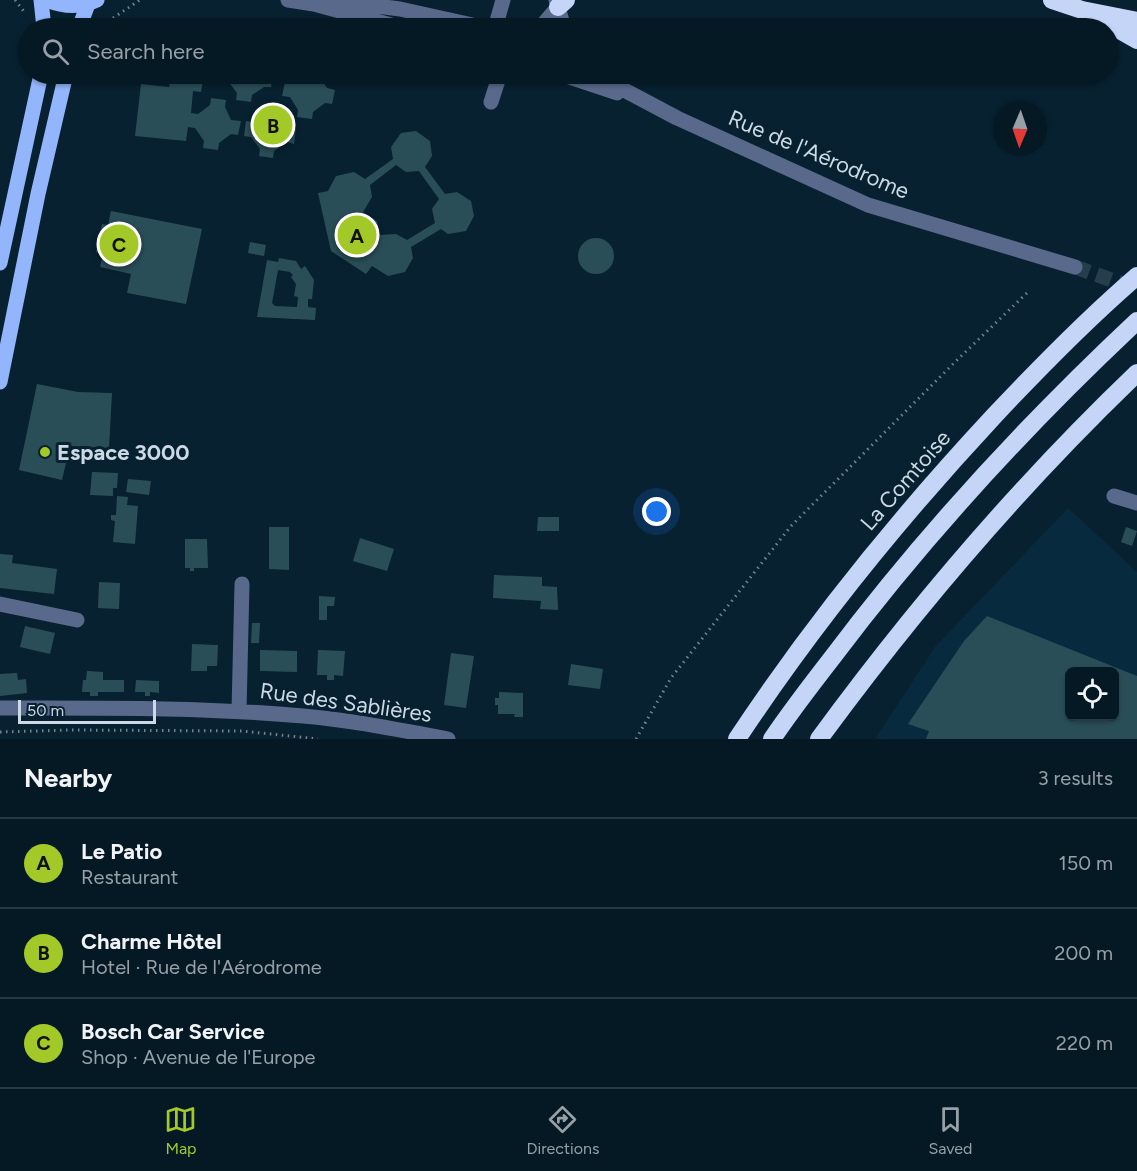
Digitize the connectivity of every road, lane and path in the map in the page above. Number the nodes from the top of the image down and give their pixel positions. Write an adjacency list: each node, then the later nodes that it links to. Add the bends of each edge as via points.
1 (41, 0): 13 (main road)
2 (46, 0): 8 (main road, via 72,6)
3 (140, 0): 15 (path)
4 (288, 0): 11 (street)
5 (391, 0): 10 (street)
6 (503, 0): 18 (street)
7 (1052, 0): 12 (highway)
8 (93, 2): 14 (main road)
9 (560, 2): 19 (street); 20 (street)
10 (354, 3): 11 (street); 17 (street)
11 (314, 4): 16 (street)
12 (1082, 10): 21 (highway); 22 (highway)
13 (43, 18)
14 (84, 18)
15 (112, 18)
16 (365, 18)
17 (441, 18)
18 (498, 18)
19 (548, 18)
20 (562, 18)
21 (1097, 18)
22 (1137, 21)
23 (1119, 30): 24 (highway)
24 (1137, 40)
25 (39, 84): 33 (main road)
26 (64, 84): 40 (main road)
27 (497, 84): 30 (street)
28 (590, 84): 31 (street, Rue de l'Aérodrome)
29 (613, 84): 31 (street, Rue de l'Aérodrome)
30 (491, 102)
31 (652, 105): 34 (street, Rue de l'Aérodrome, via 868,205)
32 (1137, 262): 37 (highway)
33 (0, 263)
34 (1075, 267)
35 (1137, 276): 37 (highway, La Comtoise)
36 (1030, 290): 51 (path, via 791,526 671,678)
37 (1117, 293): 52 (highway, La Comtoise, via 1015,394 899,523 829,610)
38 (1137, 321): 53 (highway, via 1030,426 944,521 855,627)
39 (1137, 373): 54 (highway, via 965,555)
40 (0, 382)
41 (1114, 496): 42 (street)
42 (1137, 503)
43 (242, 584): 47 (street, Rue des Sablières)
44 (0, 604): 45 (street)
45 (77, 620)
46 (0, 708): 47 (street, Rue des Sablières)
47 (239, 711): 50 (street, Rue des Sablières, via 305,716)
48 (0, 732): 49 (path, via 242,731)
49 (318, 739)
50 (448, 739)
51 (636, 739)
52 (737, 739)
53 (772, 739)
54 (819, 739)

